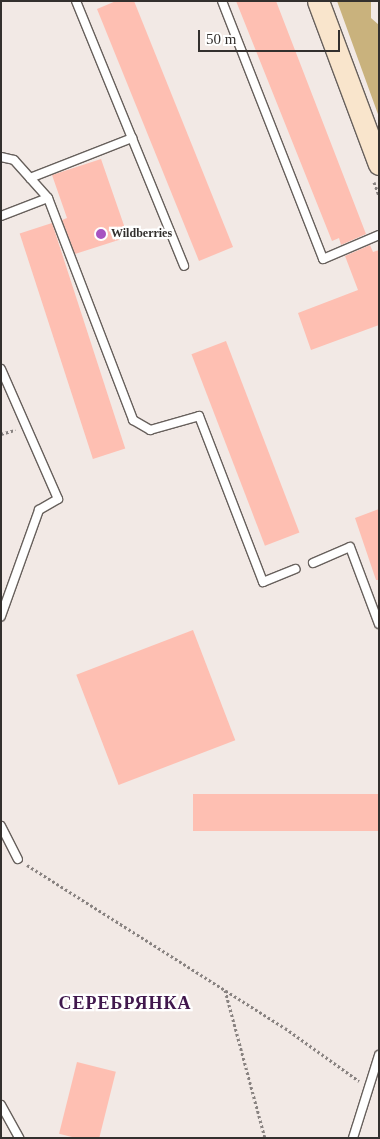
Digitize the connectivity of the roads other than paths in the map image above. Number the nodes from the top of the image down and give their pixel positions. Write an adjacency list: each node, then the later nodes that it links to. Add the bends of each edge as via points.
1 (76, 1): 4 (lane)
2 (222, 1): 10 (lane, via 323,259)
3 (318, 1): 6 (street)
4 (132, 138): 7 (lane); 11 (lane)
5 (1, 157): 7 (lane, via 14,160)
6 (379, 164)
7 (30, 178): 8 (lane)
8 (48, 198): 9 (lane); 14 (lane, via 133,420 150,430 199,416 264,582)
9 (1, 216)
10 (379, 235)
11 (184, 266)
12 (1, 369): 15 (lane, via 58,499 39,510)
13 (313, 562): 16 (lane, via 350,547)
14 (296, 569)
15 (1, 616)
16 (379, 624)
17 (1, 826): 18 (lane)
18 (18, 859)
19 (379, 1054): 22 (lane)
20 (1, 1106): 21 (lane)
21 (19, 1138)
22 (353, 1138)

